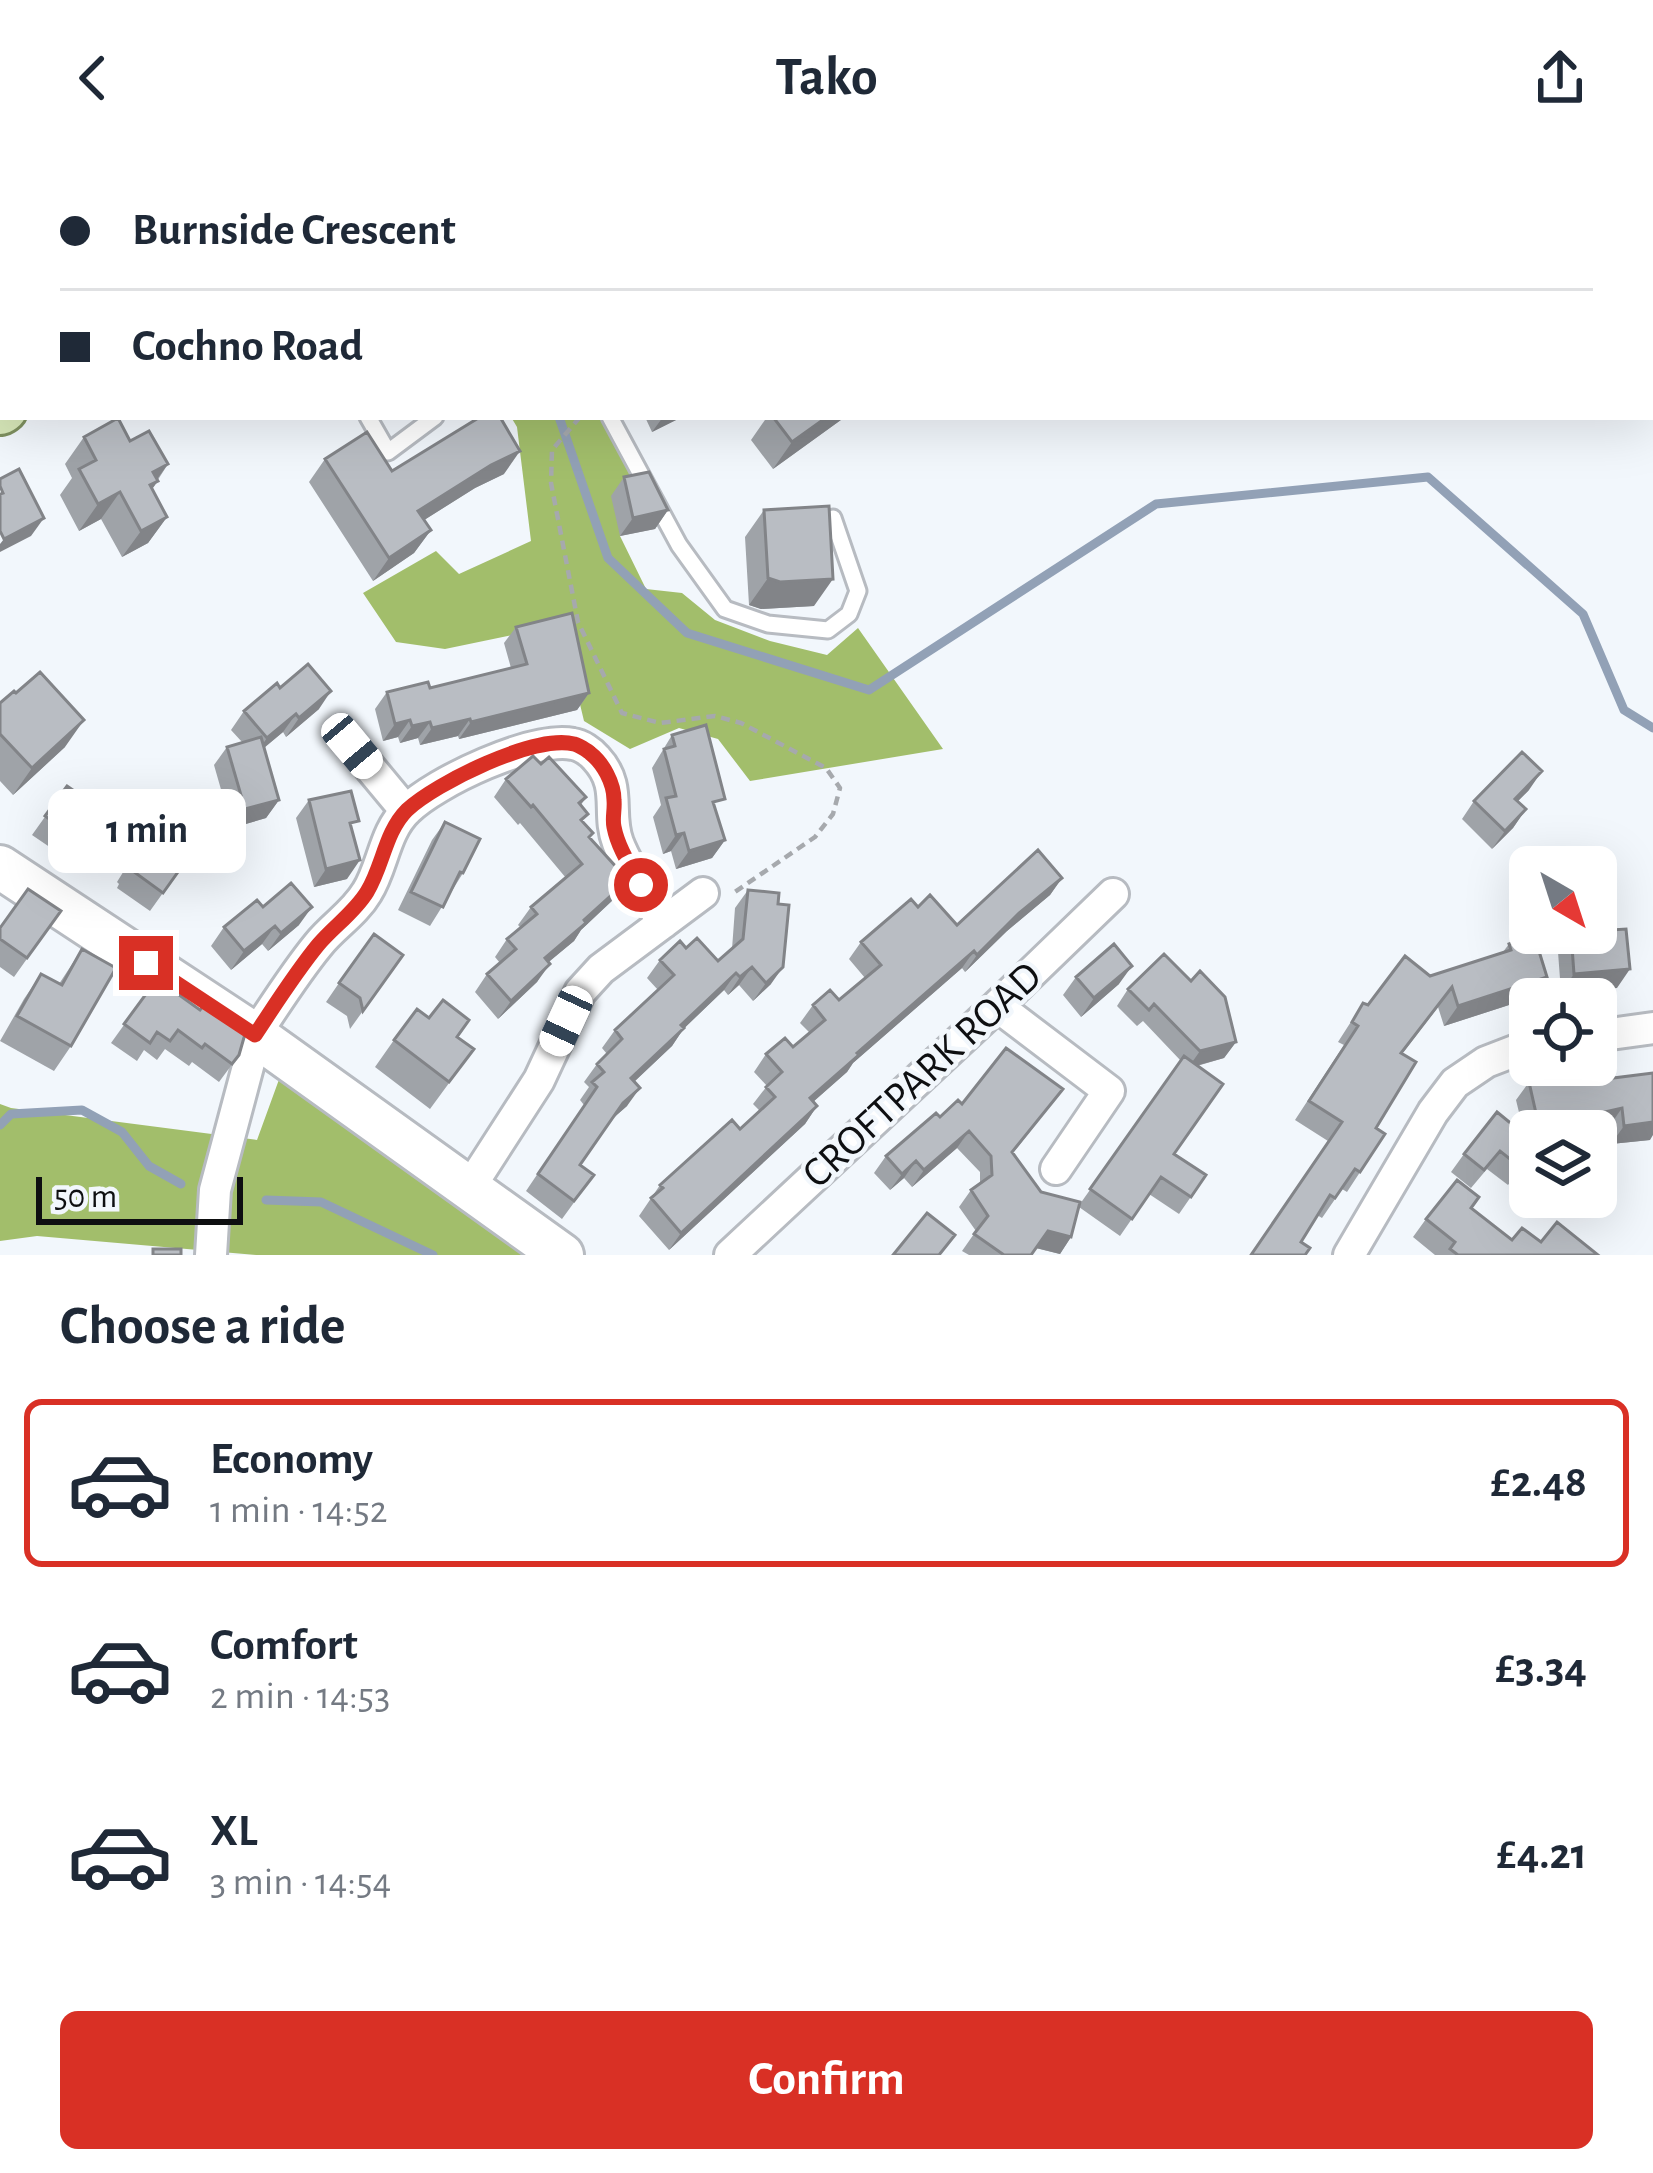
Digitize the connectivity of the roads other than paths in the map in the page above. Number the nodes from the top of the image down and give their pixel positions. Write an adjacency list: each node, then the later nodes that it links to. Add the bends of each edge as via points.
1 (370, 420): 2 (lane, via 388,452)
2 (431, 420)
3 (612, 420): 4 (lane, via 679,545 725,608 768,624 828,630 849,614 858,591)
4 (833, 518)
5 (352, 746): 6 (street)
6 (406, 811): 10 (street, via 514,752 576,744 607,772 620,847); 14 (street, via 371,887 312,952)
7 (0, 867): 14 (street)
8 (703, 893): 10 (street)
9 (1113, 894): 11 (street, CROFTPARK ROAD)
10 (663, 923): 17 (street, via 580,992 539,1080)
11 (997, 1006): 16 (street, via 1109,1091); 20 (street, CROFTPARK ROAD)
12 (1653, 1028): 13 (street)
13 (1617, 1033)
14 (252, 1047): 17 (street); 18 (street, via 214,1190)
15 (1509, 1053): 21 (street, via 1455,1083)
16 (1056, 1169)
17 (470, 1187): 19 (street)
18 (211, 1255)
19 (562, 1255)
20 (730, 1255)
21 (1349, 1255)

